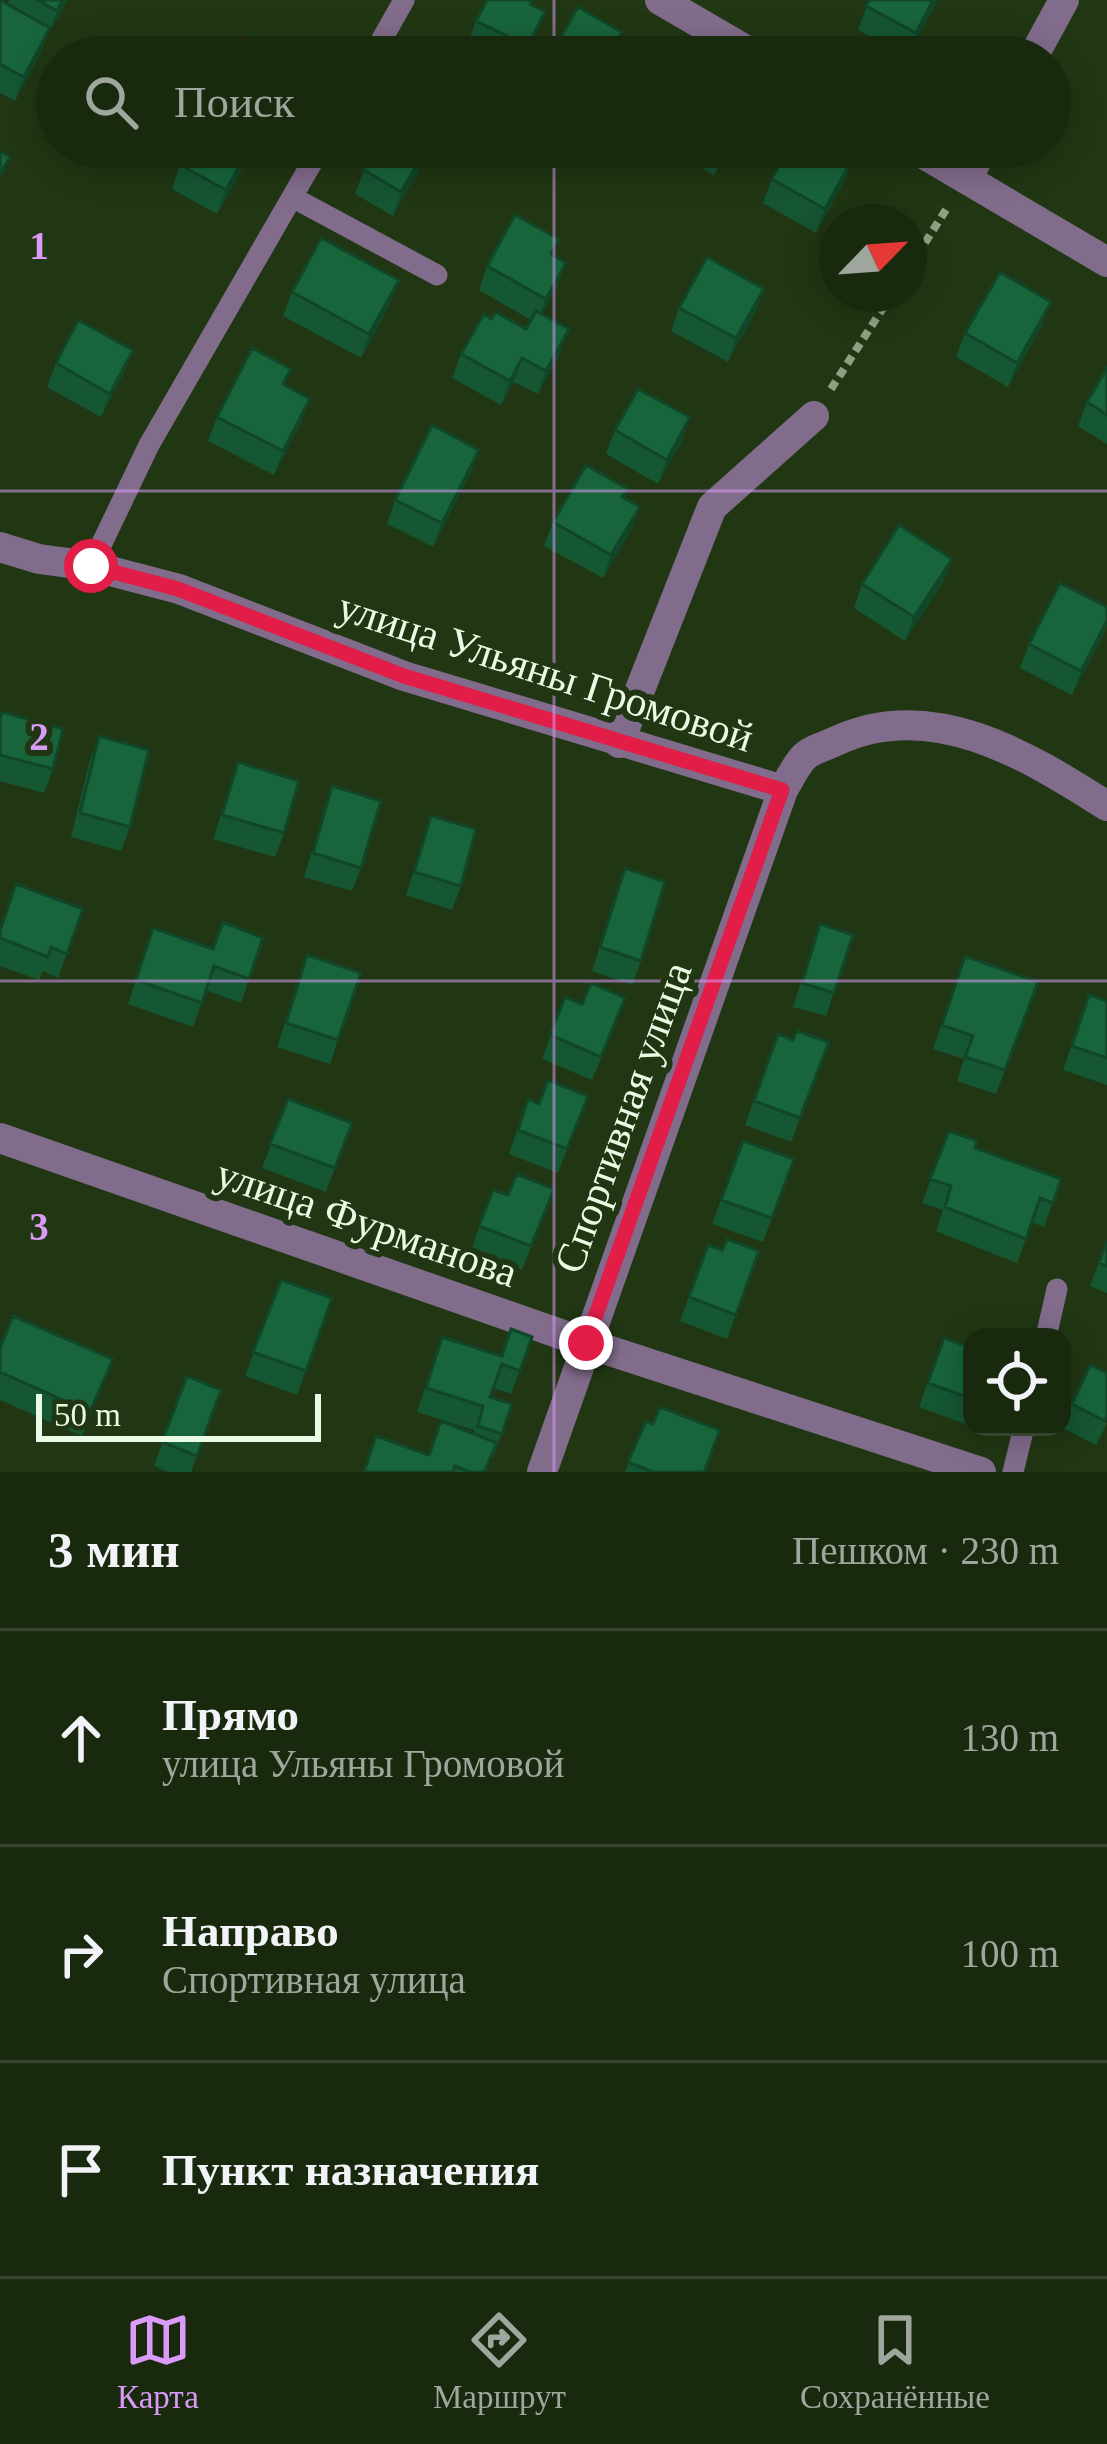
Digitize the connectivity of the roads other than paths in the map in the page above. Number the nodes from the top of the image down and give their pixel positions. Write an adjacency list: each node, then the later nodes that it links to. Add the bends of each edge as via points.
1 (404, 0): 4 (lane)
2 (660, 0): 5 (street)
3 (1064, 0): 6 (street)
4 (384, 36)
5 (722, 36)
6 (1044, 36)
7 (309, 168): 11 (lane)
8 (949, 168): 10 (street)
9 (972, 168): 10 (street)
10 (967, 178): 12 (street)
11 (292, 197): 13 (lane); 16 (lane, via 149,445)
12 (1107, 262)
13 (437, 274)
14 (814, 416): 17 (street, via 712,507)
15 (0, 547): 16 (street, улица Ульяны Громовой)
16 (91, 566): 17 (street, улица Ульяны Громовой)
17 (620, 743): 18 (street, улица Ульяны Громовой)
18 (782, 790): 19 (street, улица Ульяны Громовой, via 804,755 861,729 908,722 1014,751); 23 (street, Спортивная улица)
19 (1107, 806)
20 (0, 1138): 23 (street, улица Фурманова)
21 (1058, 1289): 22 (lane)
22 (1048, 1328)
23 (586, 1343): 25 (street, Спортивная улица); 26 (street, улица Фурманова)
24 (1022, 1436): 27 (lane)
25 (542, 1472)
26 (981, 1472)
27 (1013, 1472)

